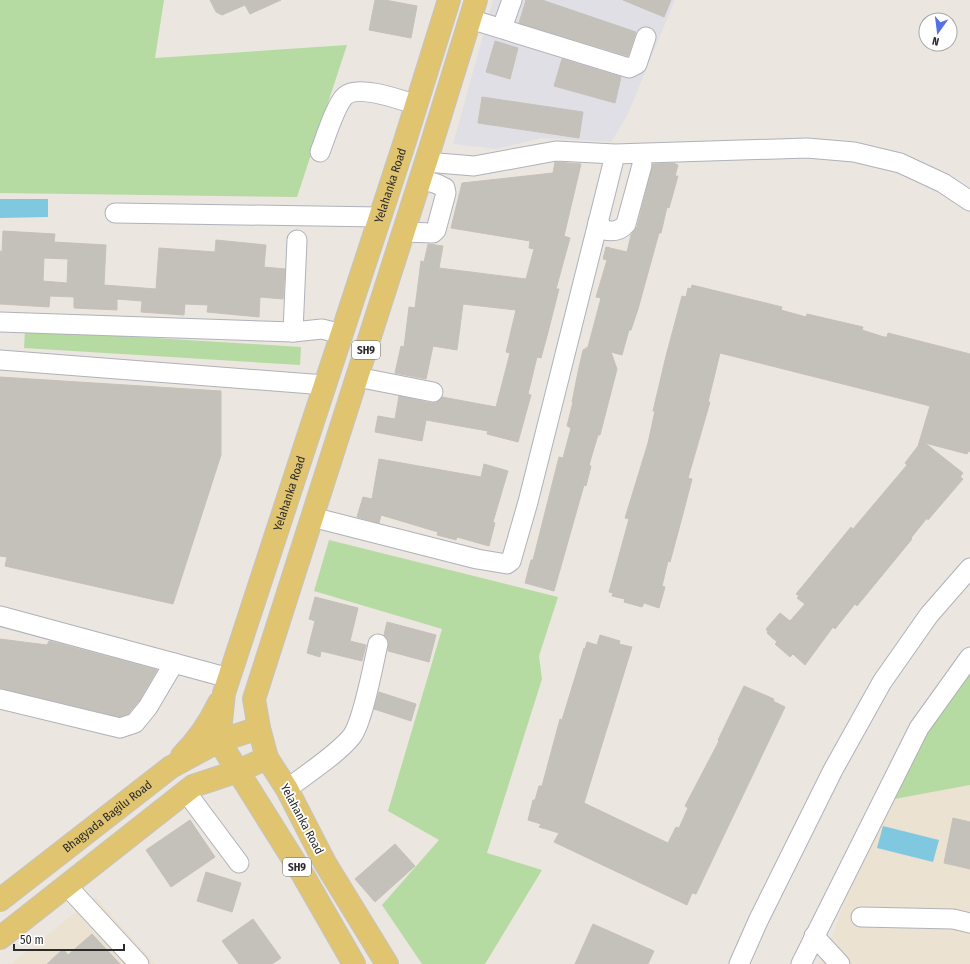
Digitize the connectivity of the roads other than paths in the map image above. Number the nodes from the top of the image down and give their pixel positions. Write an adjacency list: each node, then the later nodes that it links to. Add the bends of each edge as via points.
1 (449, 0): 6 (main road, Yelahanka Road / SH9)
2 (512, 0): 4 (street)
3 (473, 9): 4 (street); 10 (main road, Yelahanka Road / SH9)
4 (502, 28): 5 (street, via 629,68 637,64)
5 (646, 37)
6 (416, 105): 7 (street, via 357,91 345,96 336,110); 13 (main road, Yelahanka Road / SH9)
7 (320, 152)
8 (613, 163): 14 (street)
9 (642, 165): 14 (street, via 626,224 621,229 613,231 604,230)
10 (423, 171): 11 (street, via 474,166 556,151 615,154 807,148 854,152 900,163 943,183); 15 (main road, Yelahanka Road / SH9); 15 (street, via 445,188 446,193 436,230 433,233)
11 (970, 201)
12 (115, 213): 13 (street)
13 (380, 217): 19 (main road, Yelahanka Road / SH9)
14 (598, 222): 24 (street, via 511,561 508,564 477,559)
15 (404, 232): 21 (main road, Yelahanka Road / SH9)
16 (297, 240): 18 (street)
17 (0, 322): 18 (street)
18 (293, 332): 19 (street)
19 (339, 342): 22 (main road, Yelahanka Road / SH9)
20 (0, 360): 22 (street)
21 (357, 377): 23 (street); 24 (main road, Yelahanka Road / SH9)
22 (325, 385): 30 (main road, Yelahanka Road / SH9)
23 (433, 392)
24 (312, 517): 32 (main road, Yelahanka Road / SH9, via 254,698)
25 (970, 568): 50 (street, via 929,615 882,682 832,770)
26 (0, 616): 29 (street)
27 (378, 644): 37 (street, via 358,723 352,736)
28 (970, 657): 44 (street, via 919,728)
29 (174, 662): 30 (street); 31 (street, via 148,707 135,722 120,728)
30 (226, 685): 33 (main road, Yelahanka Road / SH9); 35 (main road, via 212,718 197,741)
31 (0, 699)
32 (259, 728): 33 (main road, Bhagyada Bagilu Road); 34 (main road, Yelahanka Road / SH9)
33 (219, 741): 35 (main road, Bhagyada Bagilu Road); 36 (main road, SH9)
34 (267, 758): 36 (main road); 37 (main road, Yelahanka Road / SH9)
35 (171, 767): 41 (main road, Bhagyada Bagilu Road)
36 (238, 771): 38 (main road, via 193,786); 48 (main road, SH9)
37 (287, 789): 49 (main road, Yelahanka Road / SH9, via 325,863)
38 (186, 792): 39 (street); 40 (main road)
39 (239, 862)
40 (67, 886): 46 (main road); 47 (street)
41 (0, 900)
42 (861, 917): 43 (street)
43 (961, 921): 45 (street)
44 (814, 936): 51 (street); 52 (street)
45 (970, 937)
46 (0, 938)
47 (139, 964)
48 (354, 964)
49 (387, 964)
50 (739, 964)
51 (801, 964)
52 (840, 964)

